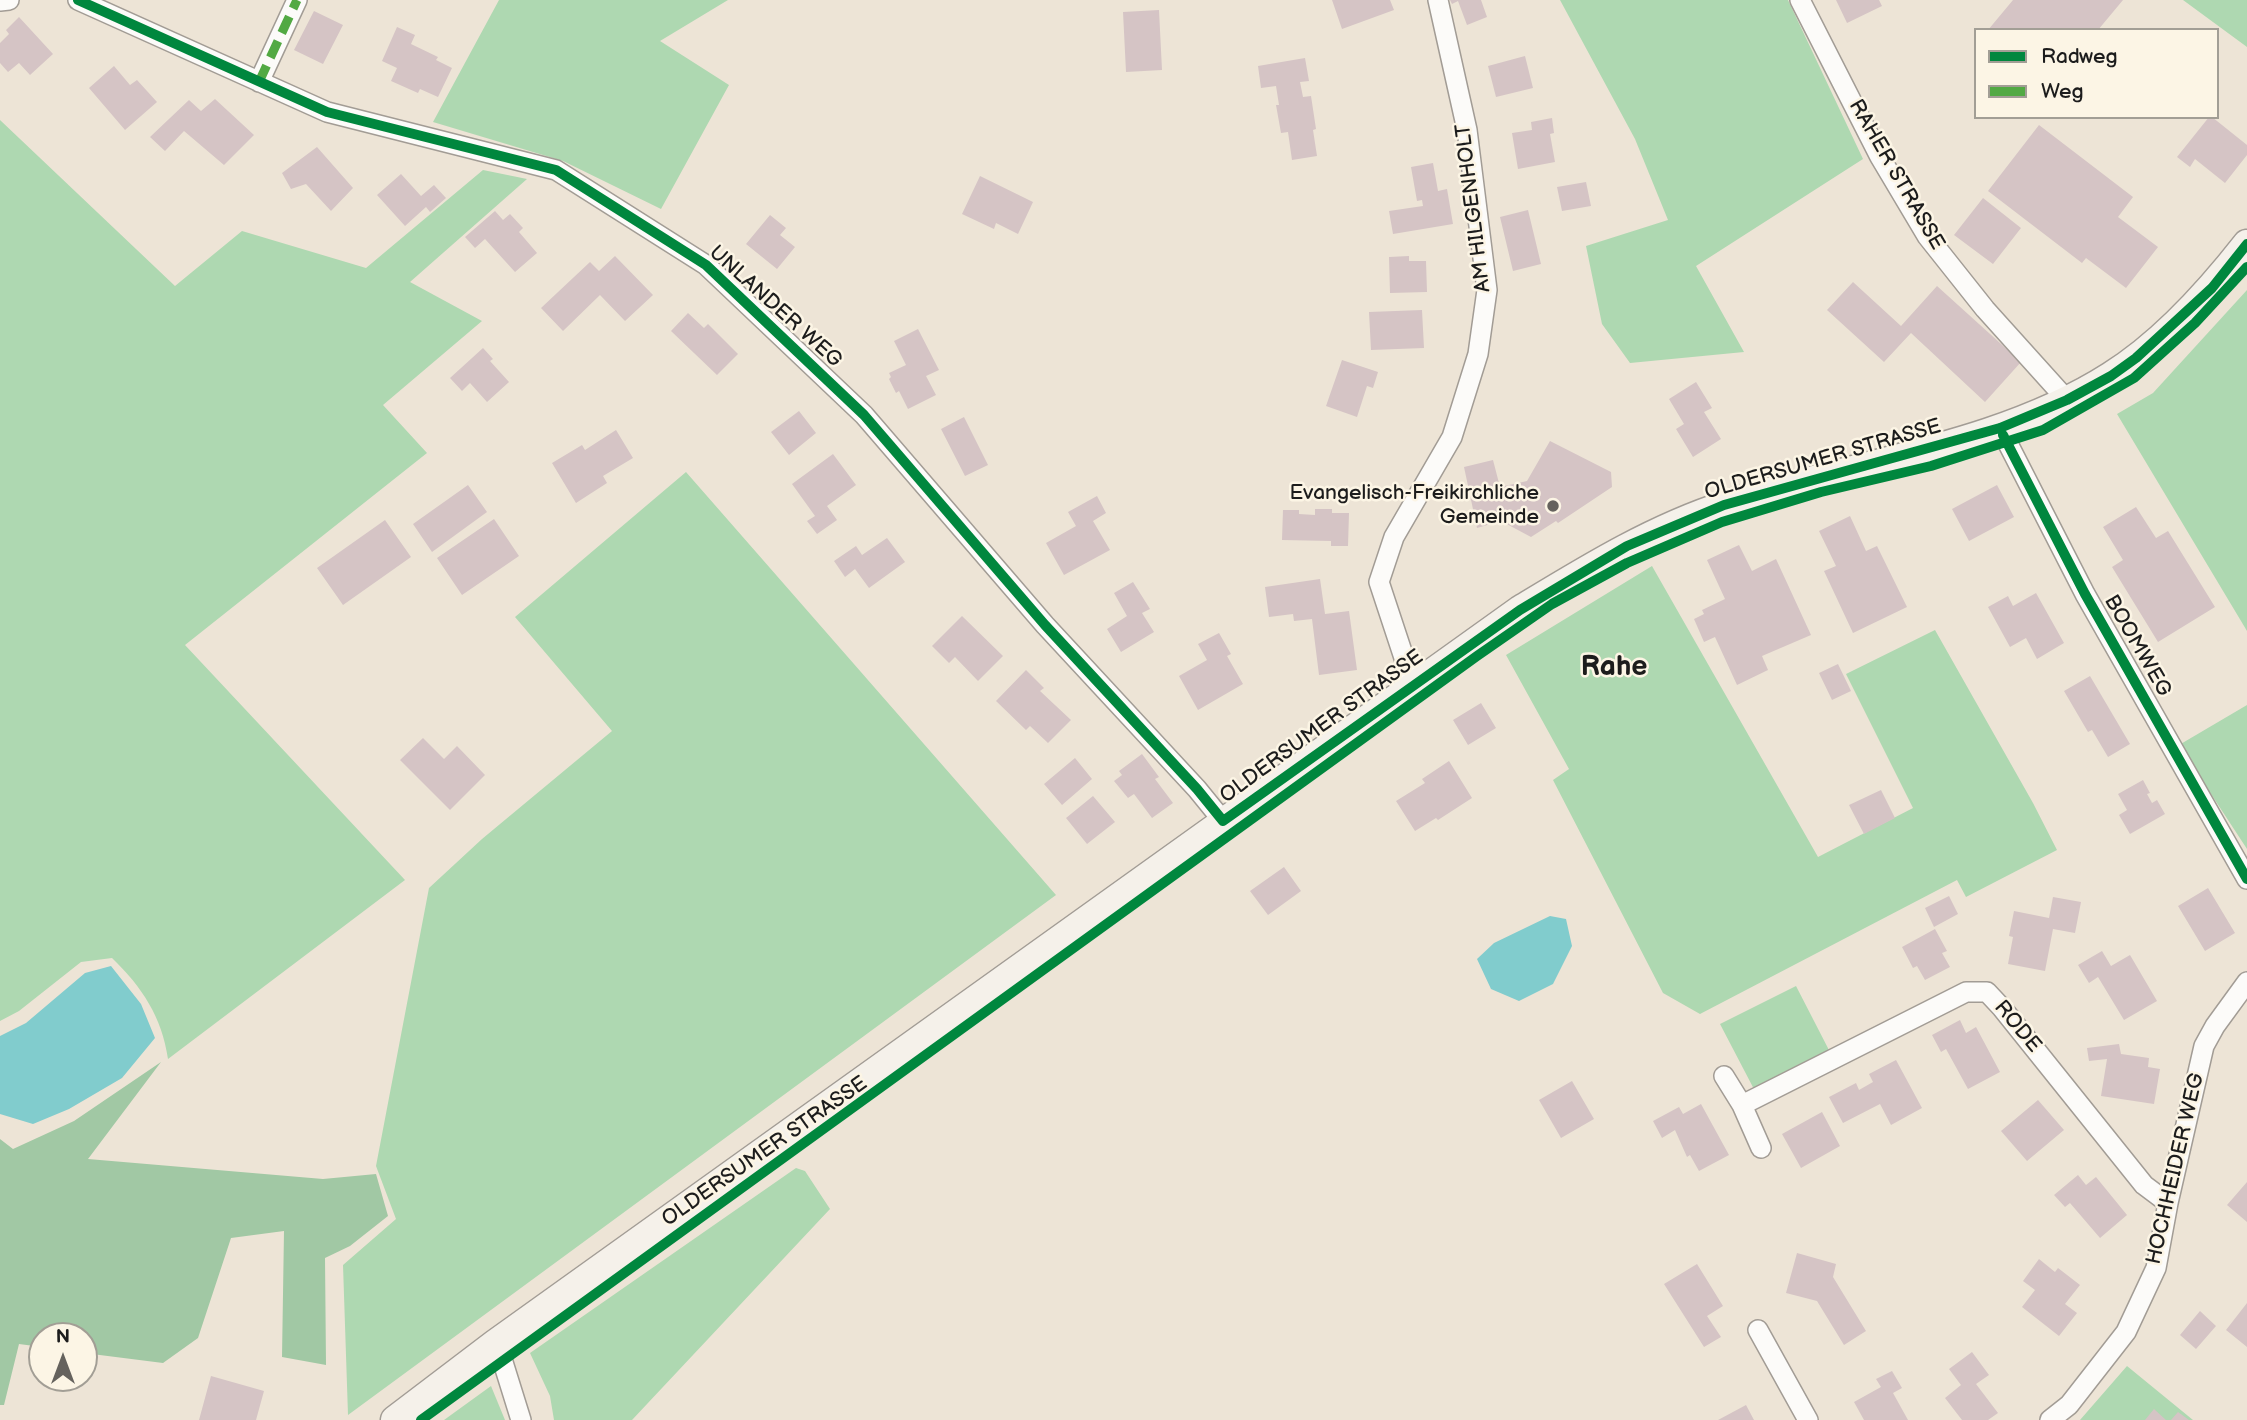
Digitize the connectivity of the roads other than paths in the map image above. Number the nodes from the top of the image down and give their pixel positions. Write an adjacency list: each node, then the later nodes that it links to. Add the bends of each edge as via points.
1 (9, 0): 6 (street)
2 (78, 0): 7 (street, UNLANDER WEG)
3 (297, 0): 7 (street)
4 (1438, 0): 11 (street, AM HILGENHOLT, via 1467,130 1487,290 1478,354 1452,437 1394,537 1379,582)
5 (1800, 0): 9 (street, RAHER STRASSE, via 1880,157 1927,236)
6 (0, 1)
7 (259, 82): 12 (street, UNLANDER WEG, via 327,112 556,170 706,265 864,415 1045,625)
8 (2247, 244): 9 (main road, OLDERSUMER STRASSE, via 2212,288 2136,358)
9 (2067, 400): 10 (main road, OLDERSUMER STRASSE)
10 (2000, 429): 11 (main road, OLDERSUMER STRASSE, via 1724,505 1627,546 1520,610); 13 (street, BOOMWEG, via 2085,594)
11 (1413, 685): 12 (main road, OLDERSUMER STRASSE)
12 (1223, 821): 20 (main road, OLDERSUMER STRASSE)
13 (2247, 879)
14 (2247, 982): 18 (street, HOCHHEIDER WEG, via 2204,1046)
15 (1724, 1076): 16 (street)
16 (1742, 1104): 17 (street); 18 (street, RODE, via 1966,992 1987,992 2144,1185)
17 (1761, 1147)
18 (2168, 1203): 24 (street, HOCHHEIDER WEG, via 2156,1268 2126,1332 2069,1405)
19 (1758, 1331): 23 (street)
20 (495, 1344): 21 (main road, OLDERSUMER STRASSE); 22 (street)
21 (395, 1420)
22 (522, 1420)
23 (1808, 1420)
24 (2050, 1420)

